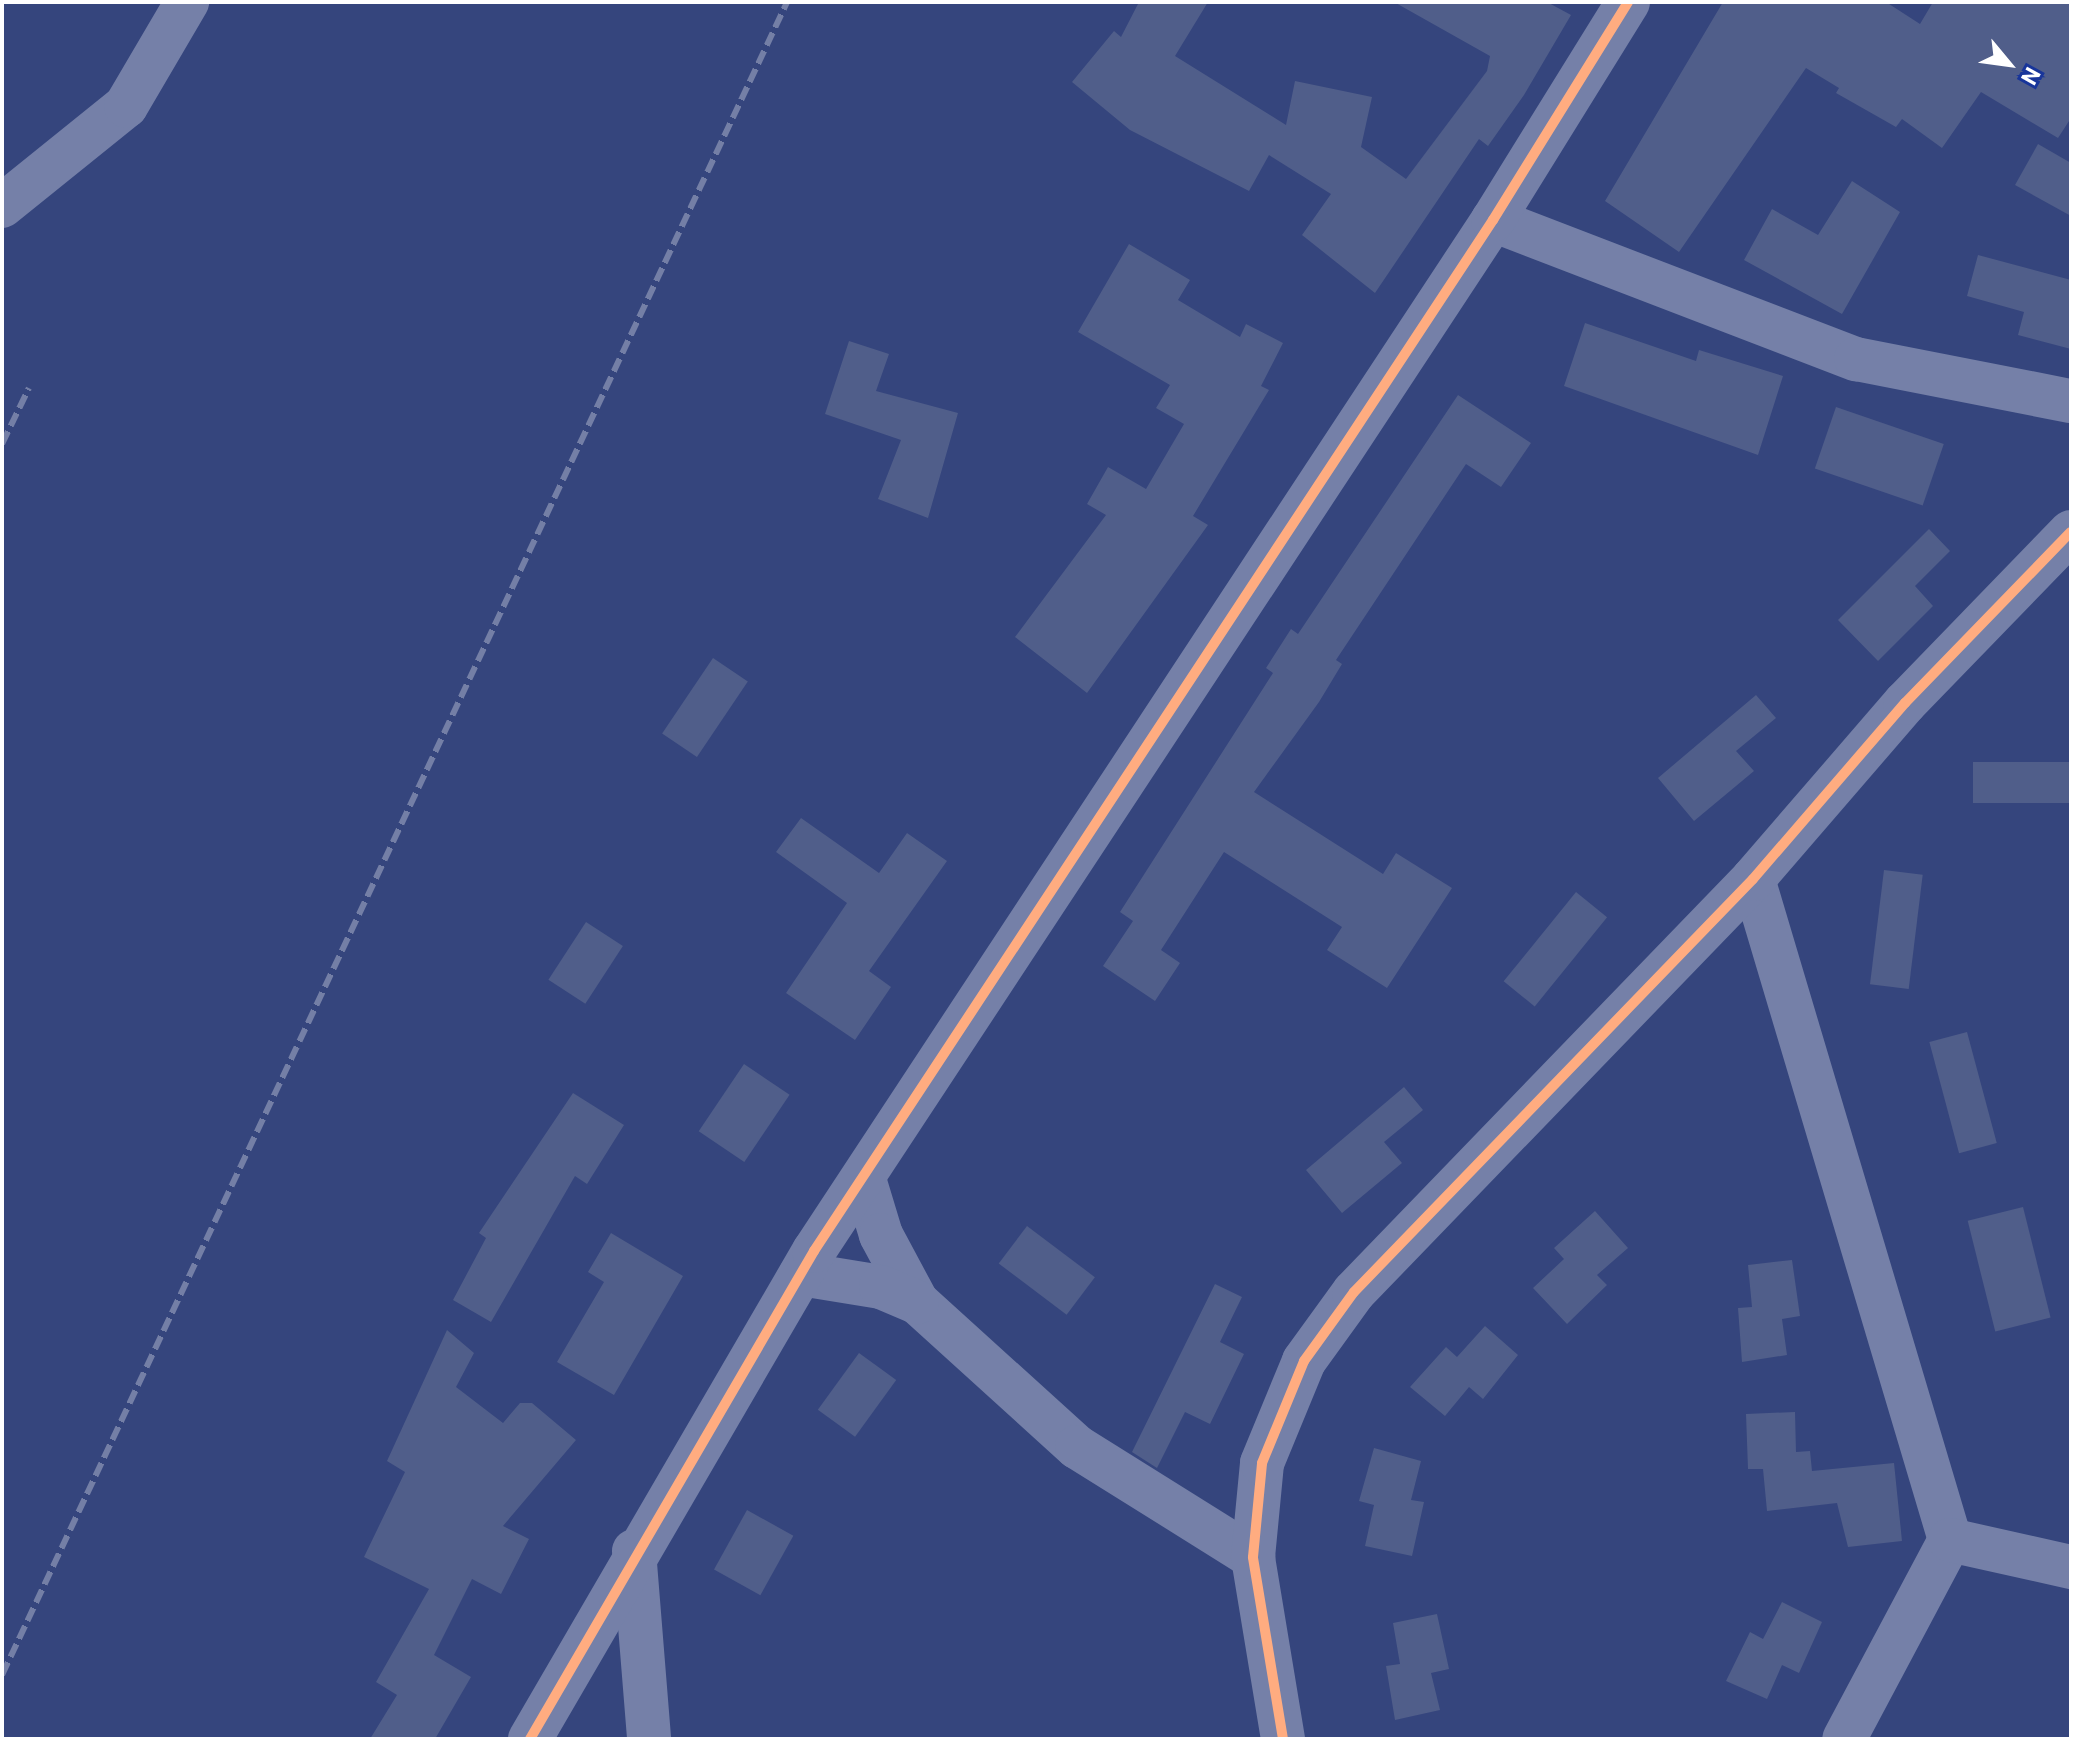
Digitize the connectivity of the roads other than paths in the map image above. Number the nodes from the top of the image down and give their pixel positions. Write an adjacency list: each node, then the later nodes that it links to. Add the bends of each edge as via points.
1 (187, 2): 3 (street, via 126,106)
2 (1628, 2): 4 (street)
3 (2, 206)
4 (1493, 220): 5 (street, via 1856,359); 8 (street)
5 (2071, 401)
6 (2071, 532): 7 (street, via 1905,703)
7 (1753, 879): 11 (street); 13 (street, via 1354,1292 1304,1361 1262,1463)
8 (865, 1182): 9 (street); 10 (street, via 881,1235)
9 (801, 1274): 10 (street, via 881,1287); 12 (street)
10 (917, 1302): 13 (street, via 1077,1447)
11 (1950, 1540): 14 (street); 18 (street)
12 (634, 1551): 15 (street); 16 (street)
13 (1253, 1557): 17 (street)
14 (2071, 1567)
15 (530, 1739)
16 (649, 1739)
17 (1283, 1739)
18 (1844, 1739)

